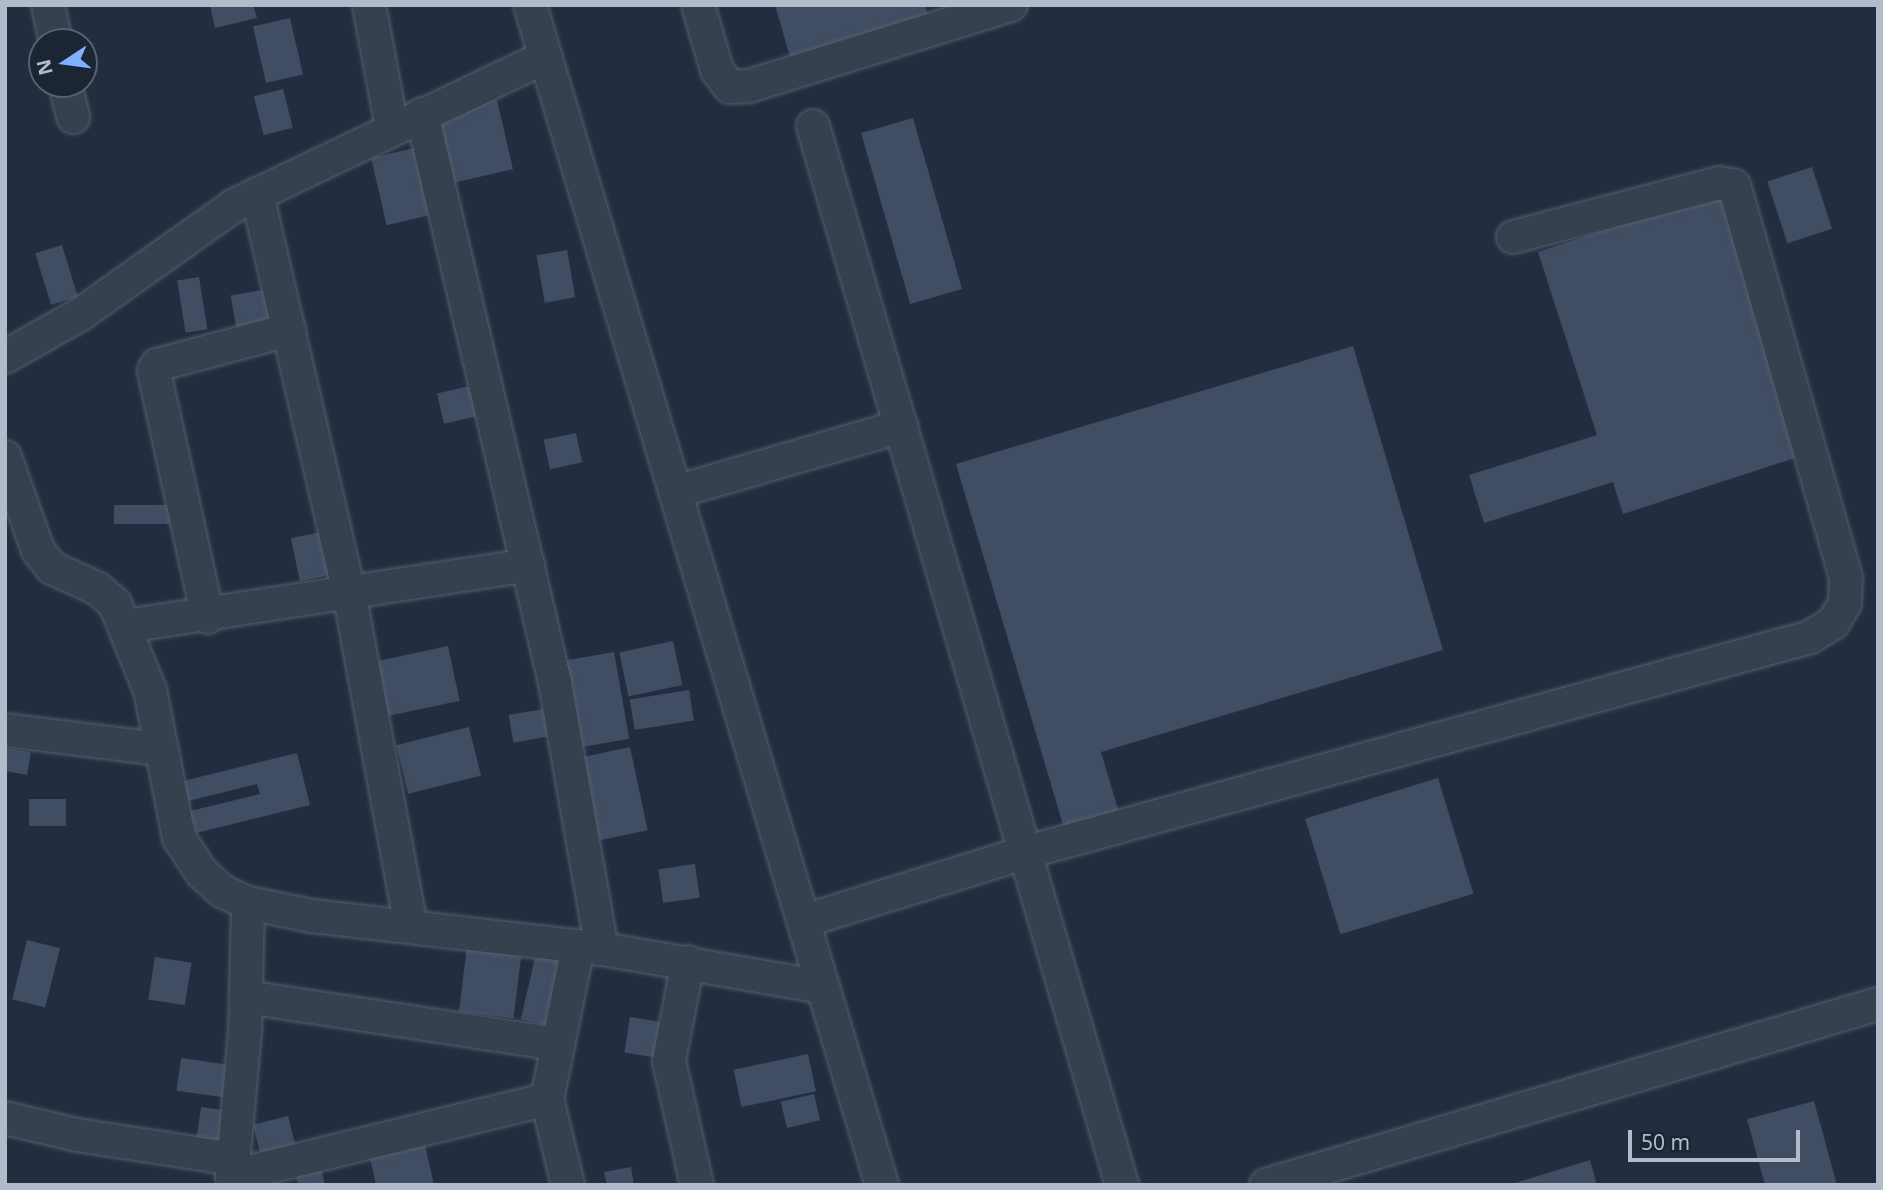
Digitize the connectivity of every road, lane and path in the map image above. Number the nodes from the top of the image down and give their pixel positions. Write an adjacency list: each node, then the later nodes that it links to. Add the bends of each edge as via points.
1 (48, 5): 7 (street)
2 (369, 5): 13 (street)
3 (530, 5): 8 (street)
4 (698, 5): 6 (street, via 717,70 730,87 760,83)
5 (1011, 5): 6 (street)
6 (949, 14)
7 (53, 28)
8 (545, 57): 10 (street); 20 (street)
9 (68, 98): 11 (street)
10 (422, 114): 13 (street); 21 (street)
11 (72, 117)
12 (813, 126): 18 (street)
13 (392, 128): 14 (street)
14 (257, 194): 16 (street); 17 (street, via 81,314)
15 (1513, 237): 27 (street, via 1719,183 1734,186 1846,578 1845,603 1833,623 1810,636)
16 (289, 330): 22 (street); 23 (street, via 157,365 154,371)
17 (5, 357)
18 (902, 426): 20 (street); 27 (street)
19 (5, 457): 24 (street, via 38,550 52,568 106,595)
20 (675, 492): 29 (street)
21 (527, 565): 22 (street); 31 (street, via 555,683)
22 (349, 592): 23 (street); 30 (street)
23 (208, 617): 24 (street)
24 (126, 626): 26 (street, via 150,690)
25 (5, 730): 26 (street)
26 (159, 749): 28 (street, via 179,838 222,891)
27 (1027, 852): 29 (street); 43 (street)
28 (248, 903): 30 (street); 34 (street)
29 (804, 921): 33 (street)
30 (411, 926): 31 (street)
31 (590, 948): 32 (street); 36 (street)
32 (688, 962): 33 (street); 41 (street, via 668,1061)
33 (823, 986): 42 (street)
34 (246, 997): 36 (street); 39 (street)
35 (1878, 1004): 44 (street)
36 (558, 1044): 37 (street)
37 (547, 1099): 39 (street); 40 (street)
38 (5, 1118): 39 (street)
39 (234, 1173)
40 (563, 1184)
41 (697, 1185)
42 (882, 1185)
43 (1122, 1185)
44 (1266, 1185)

